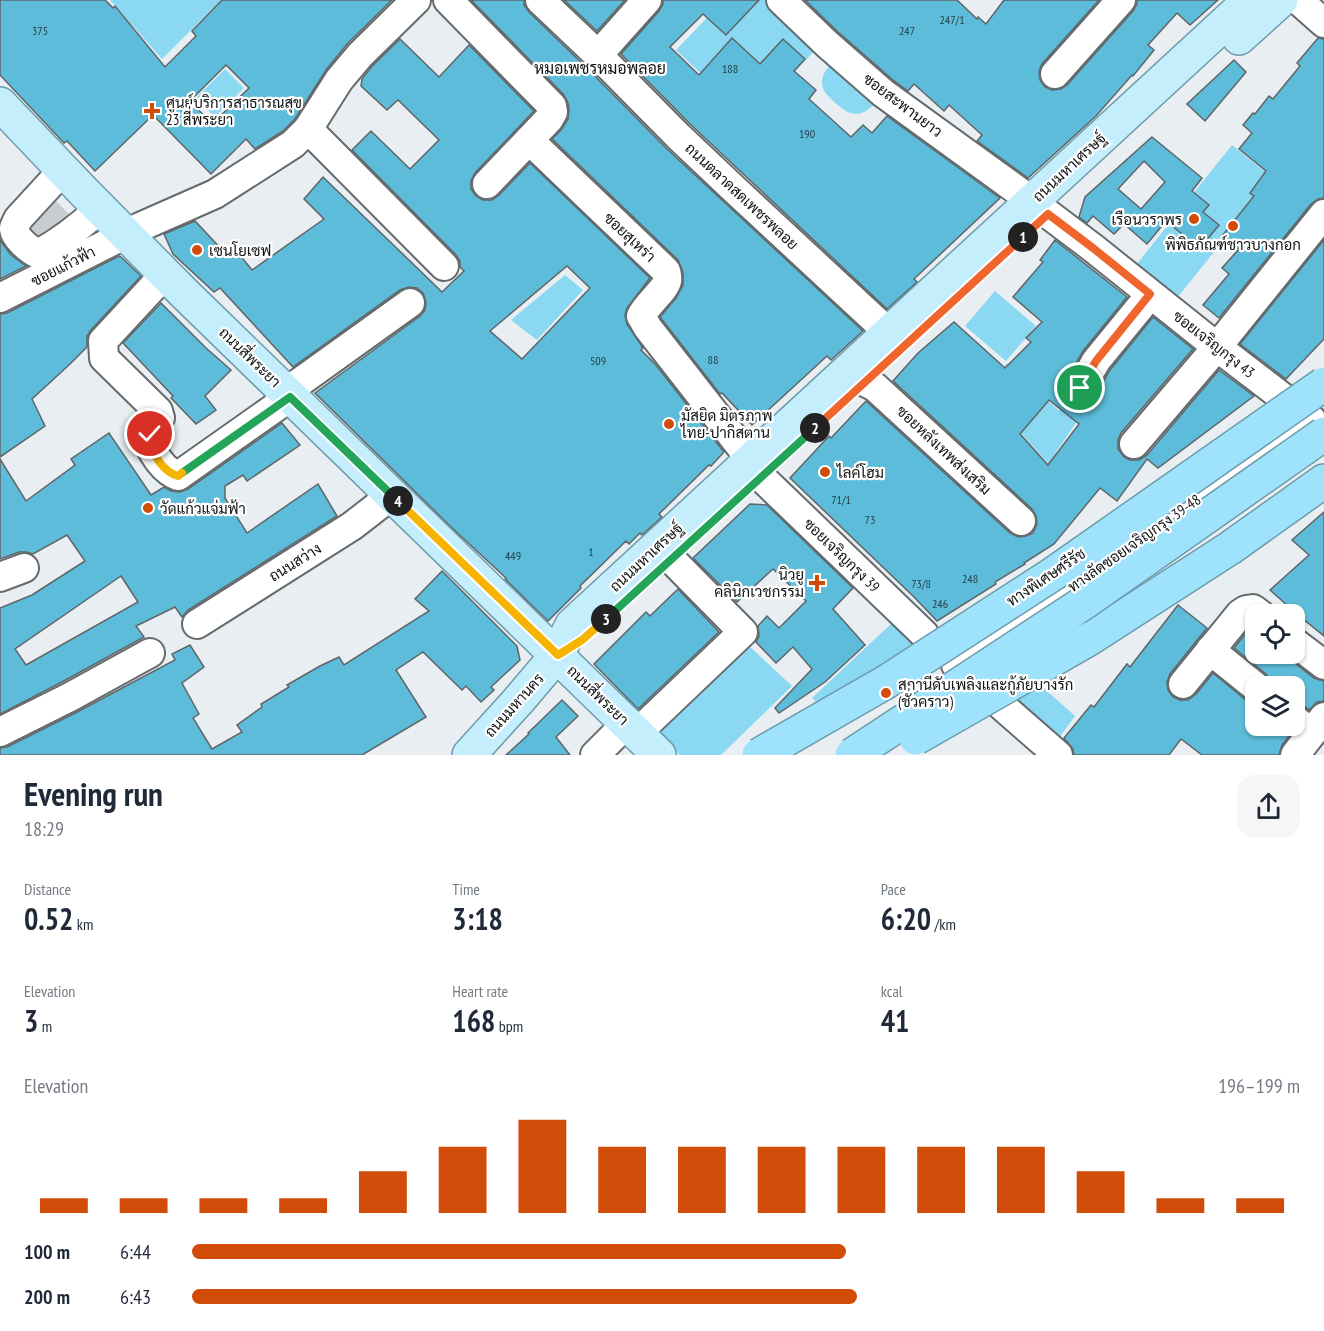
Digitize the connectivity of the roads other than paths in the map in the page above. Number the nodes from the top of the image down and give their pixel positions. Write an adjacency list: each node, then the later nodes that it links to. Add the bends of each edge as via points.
1 (416, 0): 14 (street, ซอยแก้วฟ้า, via 339,80)
2 (448, 0): 15 (street, via 552,106 549,119)
3 (540, 0): 11 (street, ถนนตลาดสดเพชรพลอย)
4 (647, 0): 11 (street)
5 (781, 0): 18 (street, ซอยสะพานยาว, via 883,93)
6 (1121, 0): 12 (street)
7 (1250, 0): 18 (main road, ถนนมหาเศรษฐ์)
8 (1281, 0): 18 (main road, ถนนมหาเศรษฐ์)
9 (1298, 0): 10 (street)
10 (1324, 23)
11 (598, 54): 27 (street, ถนนตลาดสดเพชรพลอย, via 678,136)
12 (1055, 74)
13 (0, 105): 16 (main road, ถนนสี่พระยา)
14 (308, 129): 21 (street, ซอยแก้วฟ้า, via 293,144 215,194); 22 (street)
15 (529, 140): 17 (street); 35 (street, ซอยสุเหร่า, via 666,271 664,287 641,316)
16 (63, 170): 19 (main road, ถนนสี่พระยา); 19 (street, via 45,224 77,229)
17 (487, 184)
18 (1040, 207): 24 (street, ซอยเจริญกรุง 43); 27 (main road, ถนนมหาเศรษฐ์)
19 (100, 208): 21 (main road, ถนนสี่พระยา)
20 (1324, 214): 28 (street)
21 (126, 235): 23 (main road, ถนนสี่พระยา); 25 (street, ซอยแก้วฟ้า)
22 (444, 266)
23 (167, 275): 32 (main road, ถนนสี่พระยา); 32 (street, via 103,341 103,349 104,358 158,411 160,418 147,441 171,474 178,476)
24 (1150, 294): 28 (street, ซอยเจริญกรุง 43); 31 (street, via 1096,361)
25 (0, 298)
26 (410, 303): 32 (street)
27 (896, 339): 29 (main road, ถนนมหาเศรษฐ์); 35 (main road, ถนนมหาเศรษฐ์)
28 (1217, 347): 33 (street, ซอยเจริญกรุง 43); 34 (street)
29 (865, 382): 35 (main road, ถนนมหาเศรษฐ์); 38 (street, ซอยหลังเทพส่งเสริม)
30 (1324, 384): 56 (highway, ทางพิเศษศรีรัช, bridge, via 1043,580 886,682)
31 (1080, 388)
32 (288, 394): 37 (main road, ถนนสี่พระยา)
33 (1320, 428): 47 (street, ทางลัดซอยเจริญกรุง 39-48, via 1138,541); 57 (highway, bridge, via 1085,602)
34 (1134, 444)
35 (756, 469): 39 (main road, ถนนมหาเศรษฐ์); 42 (street, ซอยเจริญกรุง 39); 46 (main road, ถนนมหาเศรษฐ์, via 572,626)
36 (1324, 480): 58 (highway, bridge, via 1230,548 1098,633)
37 (392, 495): 41 (street, ถนนสว่าง, via 352,526); 46 (main road, ถนนสี่พระยา)
38 (1021, 521)
39 (671, 559): 46 (main road, ถนนมหาเศรษฐ์, via 582,640); 53 (street, via 743,632)
40 (1245, 611): 43 (street)
41 (196, 624)
42 (924, 634)
43 (1210, 650): 49 (street); 50 (street)
44 (1305, 650): 48 (street)
45 (150, 653): 52 (street)
46 (558, 655): 53 (main road, ถนนสี่พระยา); 54 (main road, ถนนมหานคร)
47 (956, 665)
48 (1324, 665)
49 (1245, 678)
50 (1183, 684)
51 (1003, 706): 59 (street)
52 (0, 732)
53 (641, 737): 55 (street)
54 (469, 755)
55 (595, 755)
56 (759, 755)
57 (852, 755)
58 (882, 755)
59 (1058, 755)

